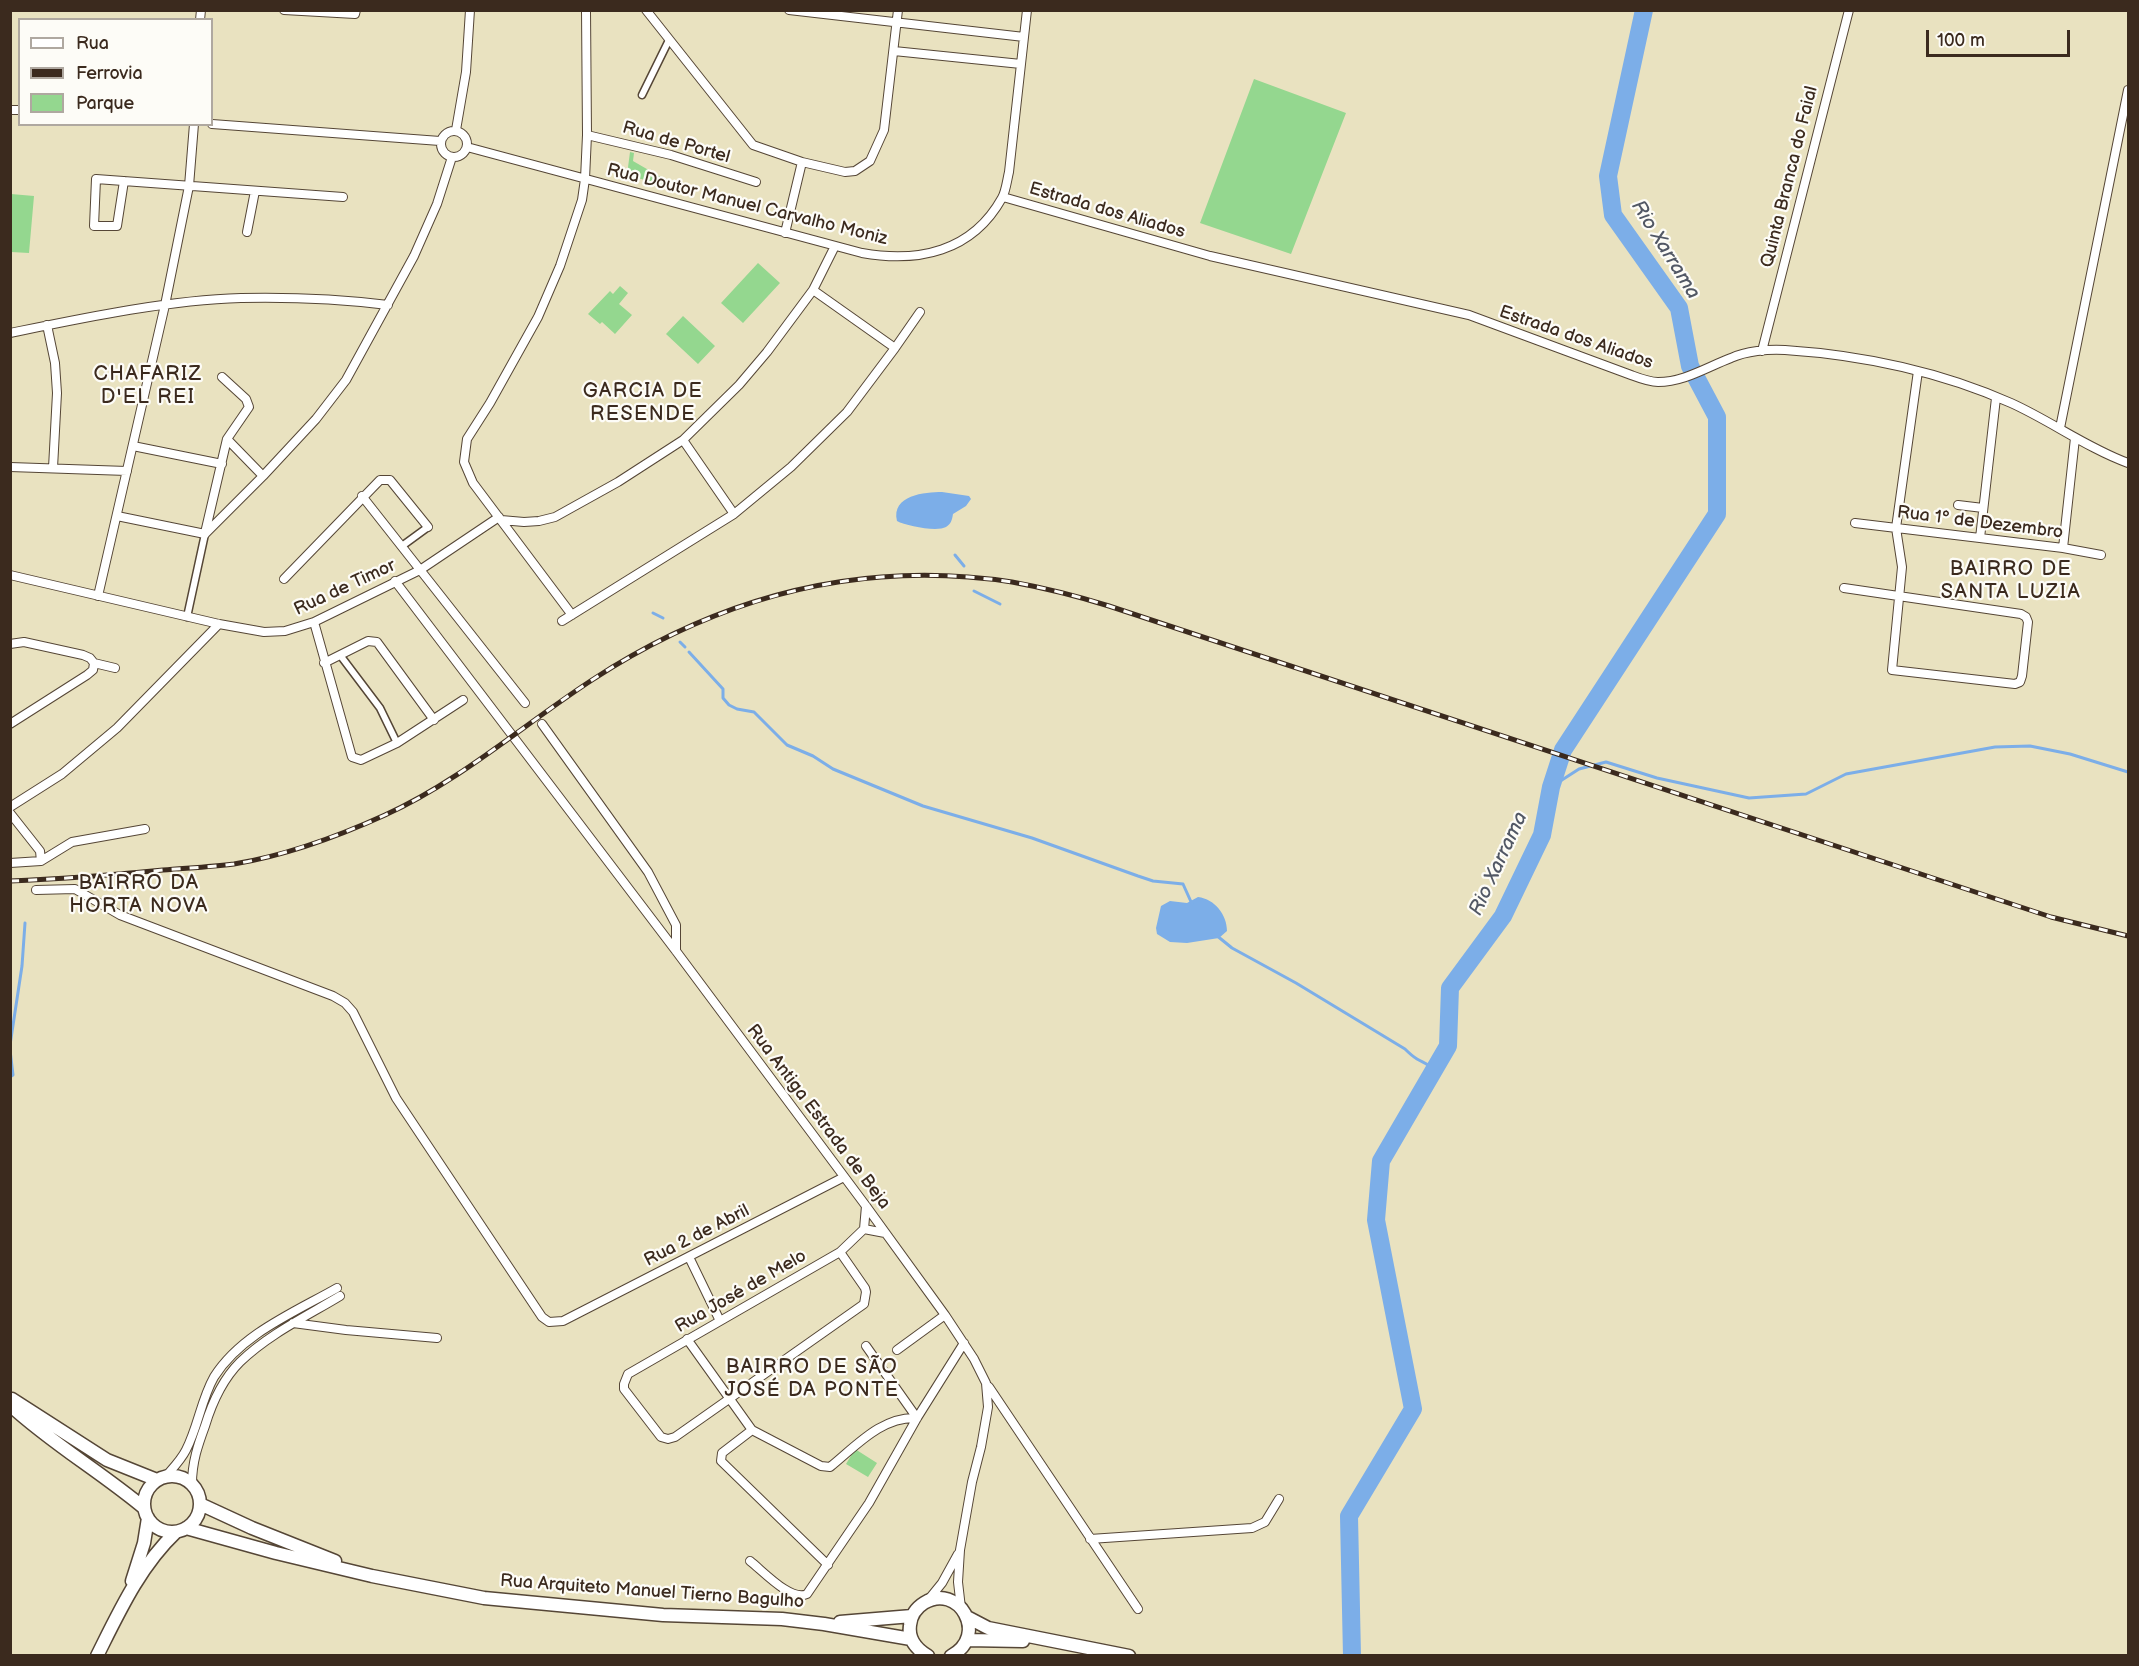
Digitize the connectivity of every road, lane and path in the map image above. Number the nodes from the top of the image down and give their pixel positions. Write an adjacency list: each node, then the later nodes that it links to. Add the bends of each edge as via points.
1 (284, 10): 2 (street, via 356,14)
2 (356, 10)
3 (470, 10): 19 (street, via 466,72)
4 (586, 10): 20 (street)
5 (646, 10): 12 (street)
6 (789, 10): 10 (street)
7 (898, 10): 10 (street)
8 (1027, 10): 11 (street)
9 (1849, 10): 42 (street, Quinta Branca do Faial)
10 (897, 23): 11 (street); 13 (street)
11 (1023, 37): 14 (street)
12 (669, 40): 16 (street); 24 (street, via 753,145)
13 (894, 51): 14 (street); 24 (street, via 884,130 870,161 855,171 845,172)
14 (1021, 64): 31 (street)
15 (2128, 90): 46 (street)
16 (642, 95)
17 (213, 124): 21 (street)
18 (194, 126): 28 (street)
19 (456, 130): 21 (street, via 448,132); 22 (street, via 465,136)
20 (587, 135): 25 (street); 27 (street, Rua de Portel, via 671,155)
21 (441, 141): 23 (street, via 444,153)
22 (467, 147): 23 (street, via 462,155); 25 (street, Rua Doutor Manuel Carvalho Moniz)
23 (452, 157): 37 (street, via 437,204)
24 (802, 162): 33 (street)
25 (585, 179): 33 (street, Rua Doutor Manuel Carvalho Moniz); 62 (street, via 560,266 538,317 467,439 466,472)
26 (124, 181): 26 (street, via 96,179 94,226 117,226); 28 (street)
27 (756, 182)
28 (189, 186): 29 (street); 36 (street)
29 (255, 191): 30 (street); 32 (street)
30 (343, 197)
31 (1003, 197): 34 (street, Rua Doutor Manuel Carvalho Moniz, via 986,221 942,250 888,258); 42 (street, Estrada dos Aliados, via 1210,256 1469,315 1656,382 1684,378 1734,356)
32 (247, 232)
33 (785, 233): 34 (street, Rua Doutor Manuel Carvalho Moniz)
34 (835, 246): 35 (street)
35 (813, 290): 41 (street); 49 (street, via 746,377)
36 (165, 305): 37 (street, via 240,298 350,300); 39 (street); 50 (street)
37 (388, 305): 56 (street, via 346,380 316,420)
38 (920, 312): 41 (street)
39 (47, 325): 40 (street); 54 (street, via 56,377)
40 (10, 333)
41 (895, 348): 60 (street, via 847,412 791,467)
42 (1762, 351): 43 (street, Estrada dos Aliados, via 1784,350)
43 (1918, 371): 45 (street, Estrada dos Aliados); 65 (street)
44 (222, 377): 48 (street, via 246,399 249,407)
45 (1996, 398): 46 (street, Estrada dos Aliados); 59 (street)
46 (2060, 428): 47 (street, Estrada dos Aliados)
47 (2075, 438): 51 (street, Estrada dos Aliados); 69 (street)
48 (227, 439): 52 (street); 56 (street)
49 (683, 440): 60 (street); 62 (street, via 555,517 524,522)
50 (133, 446): 52 (street); 55 (street)
51 (2128, 463)
52 (222, 464): 66 (street)
53 (10, 466): 54 (street)
54 (52, 468): 55 (street)
55 (127, 471): 61 (street)
56 (263, 476): 66 (street)
57 (362, 496): 64 (street, via 380,480 390,480); 68 (street); 73 (street)
58 (1958, 505): 59 (street)
59 (1983, 508): 67 (street)
60 (734, 514): 78 (street)
61 (117, 516): 66 (street); 76 (street)
62 (500, 518): 71 (street); 78 (street)
63 (1855, 523): 65 (street, Rua 1º de Dezembro)
64 (428, 527): 68 (street)
65 (1896, 528): 67 (street, Rua 1º de Dezembro); 77 (street, via 1902,567)
66 (205, 534): 79 (street)
67 (1980, 538): 69 (street, Rua 1º de Dezembro)
68 (402, 546): 71 (street)
69 (2063, 548): 70 (street, Rua 1º de Dezembro)
70 (2101, 555)
71 (420, 570): 74 (street, Rua de Timor); 89 (street, Rua de Timor)
72 (10, 575): 76 (street, Rua de Timor)
73 (284, 579)
74 (395, 581): 81 (street, Rua de Timor); 100 (street, Rua Antiga Estrada de Beja)
75 (1844, 588): 77 (street)
76 (98, 596): 79 (street, Rua de Timor)
77 (1900, 596): 77 (street, via 2026,617 2020,682 1892,670)
78 (572, 615): 80 (street)
79 (187, 617): 82 (street, Rua de Timor)
80 (562, 621)
81 (314, 622): 82 (street, Rua de Timor, via 285,631 264,632); 86 (street)
82 (219, 624): 94 (street, via 103,740 62,774)
83 (10, 644): 85 (street, via 24,642 83,655)
84 (340, 655): 86 (street); 90 (street, via 368,641 377,642); 93 (street, via 380,708)
85 (94, 663): 87 (street); 91 (street, via 87,675)
86 (324, 663): 93 (street, via 352,757 361,760)
87 (115, 668)
88 (463, 700): 90 (street)
89 (525, 703)
90 (434, 720): 93 (street)
91 (10, 724)
92 (542, 724): 100 (street, via 648,872 676,925)
93 (397, 743)
94 (10, 807)
95 (10, 813): 97 (street, via 40,851)
96 (145, 829): 97 (street, via 72,842)
97 (41, 861): 98 (street)
98 (10, 863)
99 (36, 890): 106 (street, Rua 2 de Abril, via 75,889 120,915 345,1003 396,1098 549,1322 563,1321)
100 (676, 951): 101 (street, Rua Antiga Estrada de Beja)
101 (844, 1178): 102 (street, Rua Antiga Estrada de Beja); 106 (street, Rua 2 de Abril)
102 (866, 1206): 103 (street); 104 (street, Rua Antiga Estrada de Beja)
103 (864, 1229): 104 (street); 105 (street, Rua José de Melo)
104 (886, 1234): 107 (street, Rua Antiga Estrada de Beja)
105 (840, 1252): 109 (street, Rua José de Melo); 118 (street, via 865,1288 864,1304)
106 (689, 1257): 109 (street)
107 (945, 1315): 113 (street, Rua Antiga Estrada de Beja); 115 (street)
108 (279, 1321): 110 (street); 110 (street, via 339,1292); 122 (street, via 249,1340 214,1377 185,1452)
109 (720, 1321): 112 (street, Rua José de Melo)
110 (295, 1324): 111 (street); 123 (street, via 267,1340 227,1377 194,1456)
111 (437, 1338)
112 (687, 1339): 118 (street); 118 (street, Rua José de Melo, via 628,1374 624,1389 661,1437 669,1439)
113 (964, 1343): 116 (street, Rua Antiga Estrada de Beja); 120 (street)
114 (866, 1346): 120 (street)
115 (897, 1350)
116 (986, 1383): 128 (street); 129 (street, Rua Antiga Estrada de Beja, via 987,1421)
117 (10, 1398): 122 (main road, via 107,1460)
118 (729, 1399): 121 (street)
119 (10, 1404): 126 (main road)
120 (917, 1418): 121 (street, via 899,1419 879,1428 830,1467); 131 (street)
121 (752, 1430): 131 (street, via 722,1453 721,1461)
122 (162, 1478): 123 (main road, via 175,1476); 126 (main road, via 146,1492)
123 (192, 1484): 125 (main road)
124 (1280, 1499): 128 (street, via 1264,1522 1252,1528)
125 (200, 1504): 127 (main road, via 197,1516); 132 (main road, Rua Arquiteto Manuel Tierno Bagulho)
126 (146, 1513): 127 (main road, via 160,1529); 133 (main road, via 144,1544)
127 (181, 1530): 132 (main road, Rua Arquiteto Manuel Tierno Bagulho); 133 (main road, via 157,1550)
128 (1090, 1539): 135 (street)
129 (960, 1550): 134 (street, via 942,1584); 136 (street, via 958,1582)
130 (750, 1561): 131 (street, via 785,1590 803,1596 812,1590)
131 (828, 1565)
132 (372, 1576): 138 (main road, Rua Arquiteto Manuel Tierno Bagulho, via 484,1598 663,1615)
133 (125, 1600): 142 (main road)
134 (928, 1600): 136 (main road, via 946,1599); 137 (main road)
135 (1138, 1609)
136 (964, 1612): 140 (main road); 141 (main road, via 988,1628)
137 (912, 1616): 138 (main road, Rua Arquiteto Manuel Tierno Bagulho); 139 (main road)
138 (824, 1623): 139 (main road, Rua Arquiteto Manuel Tierno Bagulho)
139 (911, 1639): 143 (main road)
140 (967, 1640): 141 (main road); 144 (main road)
141 (1060, 1642): 145 (main road)
142 (97, 1656)
143 (927, 1656)
144 (951, 1656)
145 (1129, 1656)

